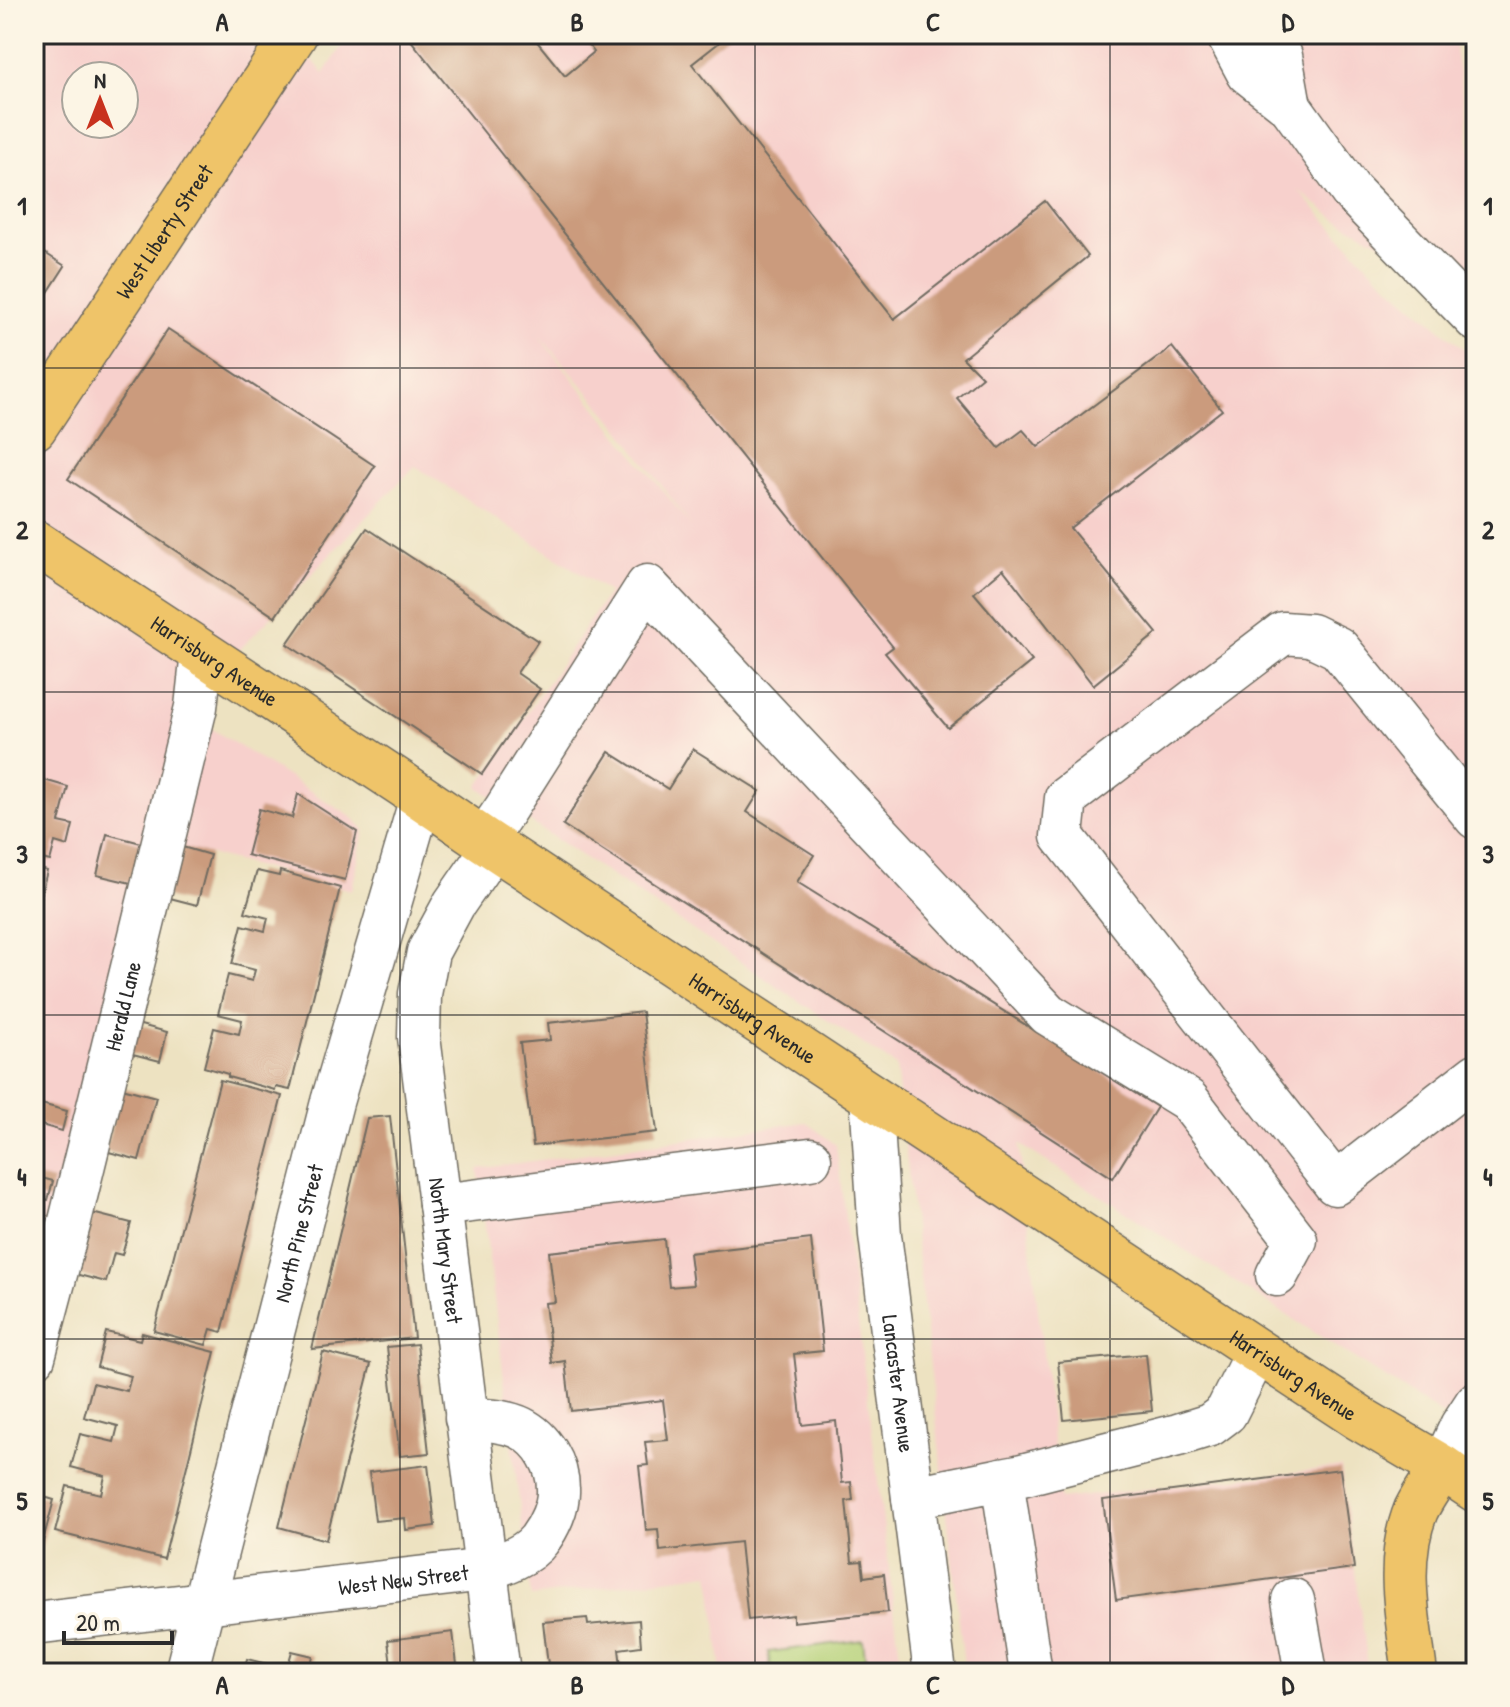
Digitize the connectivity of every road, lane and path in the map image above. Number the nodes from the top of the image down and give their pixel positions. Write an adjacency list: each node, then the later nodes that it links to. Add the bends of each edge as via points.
1 (295, 34): 6 (main road, West Liberty Street)
2 (1227, 34): 4 (street, via 1248,73)
3 (1269, 34): 4 (street, via 1281,56)
4 (1290, 106): 5 (street, via 1351,191)
5 (1476, 320)
6 (34, 428)
7 (34, 542): 8 (main road, Harrisburg Avenue)
8 (202, 653): 9 (main road, Harrisburg Avenue); 20 (street, Herald Lane, via 196,707)
9 (421, 798): 11 (main road, Harrisburg Avenue); 12 (street, North Pine Street)
10 (1476, 818): 14 (street, via 1338,648 1311,635 1283,633 1066,798 1062,836 1335,1184)
11 (489, 843): 13 (street, North Mary Street, via 428,952); 15 (main road, Harrisburg Avenue); 18 (street, North Mary Street, via 647,586 1048,1014 1188,1100 1296,1240)
12 (353, 1032): 13 (street); 28 (street, North Pine Street)
13 (419, 1037): 17 (street, North Mary Street)
14 (1476, 1075)
15 (871, 1095): 19 (main road, Harrisburg Avenue); 25 (street, Lancaster Avenue, via 880,1235)
16 (810, 1159): 17 (street)
17 (440, 1205): 22 (street, North Mary Street)
18 (1277, 1275)
19 (1257, 1351): 23 (main road, Harrisburg Avenue); 24 (street, via 1226,1413 1210,1425)
20 (34, 1357)
21 (1476, 1403): 23 (street, via 1461,1426)
22 (466, 1418): 26 (street, North Mary Street); 26 (street, West New Street, via 521,1428 538,1440 553,1463 559,1489 554,1513 538,1542 509,1562)
23 (1459, 1478): 35 (main road, via 1416,1510 1405,1551)
24 (1002, 1479): 25 (street); 33 (street)
25 (913, 1497): 32 (street, Lancaster Avenue)
26 (485, 1570): 28 (street, West New Street); 31 (street, North Mary Street)
27 (1293, 1600): 34 (street)
28 (204, 1603): 29 (street, West New Street); 30 (street, North Pine Street)
29 (34, 1623)
30 (186, 1673)
31 (499, 1673)
32 (935, 1673)
33 (1031, 1673)
34 (1306, 1673)
35 (1415, 1673)

